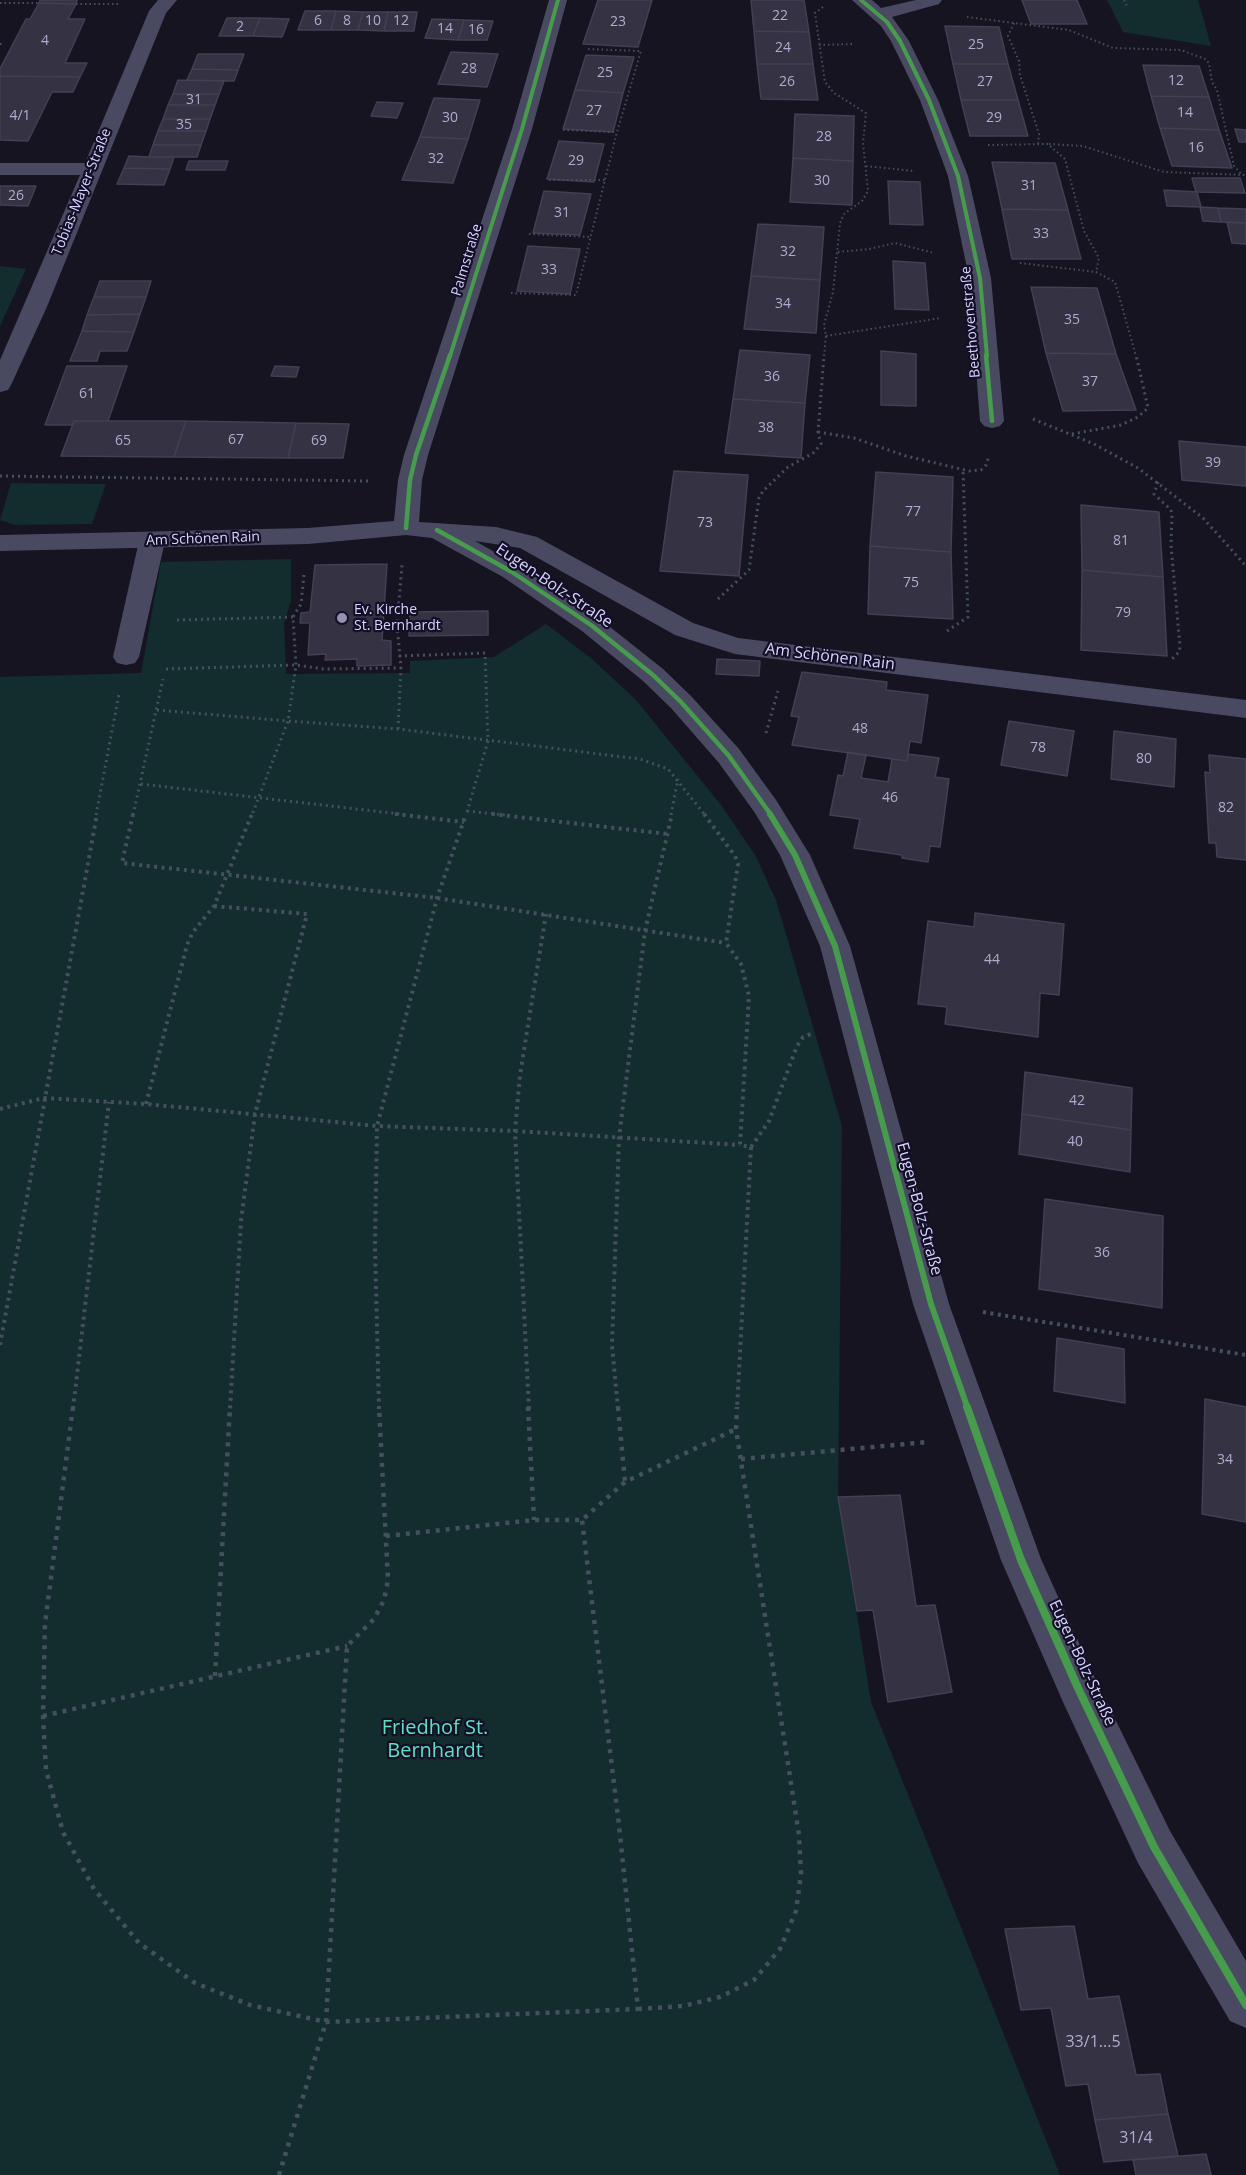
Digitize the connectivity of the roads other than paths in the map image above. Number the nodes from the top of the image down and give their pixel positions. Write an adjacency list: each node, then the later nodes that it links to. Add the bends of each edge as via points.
1 (168, 0): 8 (street, Tobias-Mayer-Straße, via 158,11)
2 (538, 0): 3 (street)
3 (558, 0): 11 (street, Palmstraße, via 522,129 416,455 410,480)
4 (861, 0): 6 (street, Beethovenstraße)
5 (933, 0): 6 (street)
6 (879, 14): 10 (street, Beethovenstraße, via 900,42 933,108 958,176 977,258)
7 (0, 169): 8 (street)
8 (91, 169): 9 (street, Tobias-Mayer-Straße)
9 (0, 385)
10 (992, 416)
11 (422, 529): 12 (street, Am Schönen Rain); 15 (street, Am Schönen Rain, via 496,535 528,542 684,629 725,644); 16 (street, Eugen-Bolz-Straße, via 512,572 606,637 667,689 729,756 766,807 804,873 835,946 932,1304 1021,1560 1077,1688 1154,1847)
12 (152, 541): 13 (street, Am Schönen Rain); 14 (street)
13 (0, 543)
14 (126, 657)
15 (1246, 709)
16 (1246, 2005)

